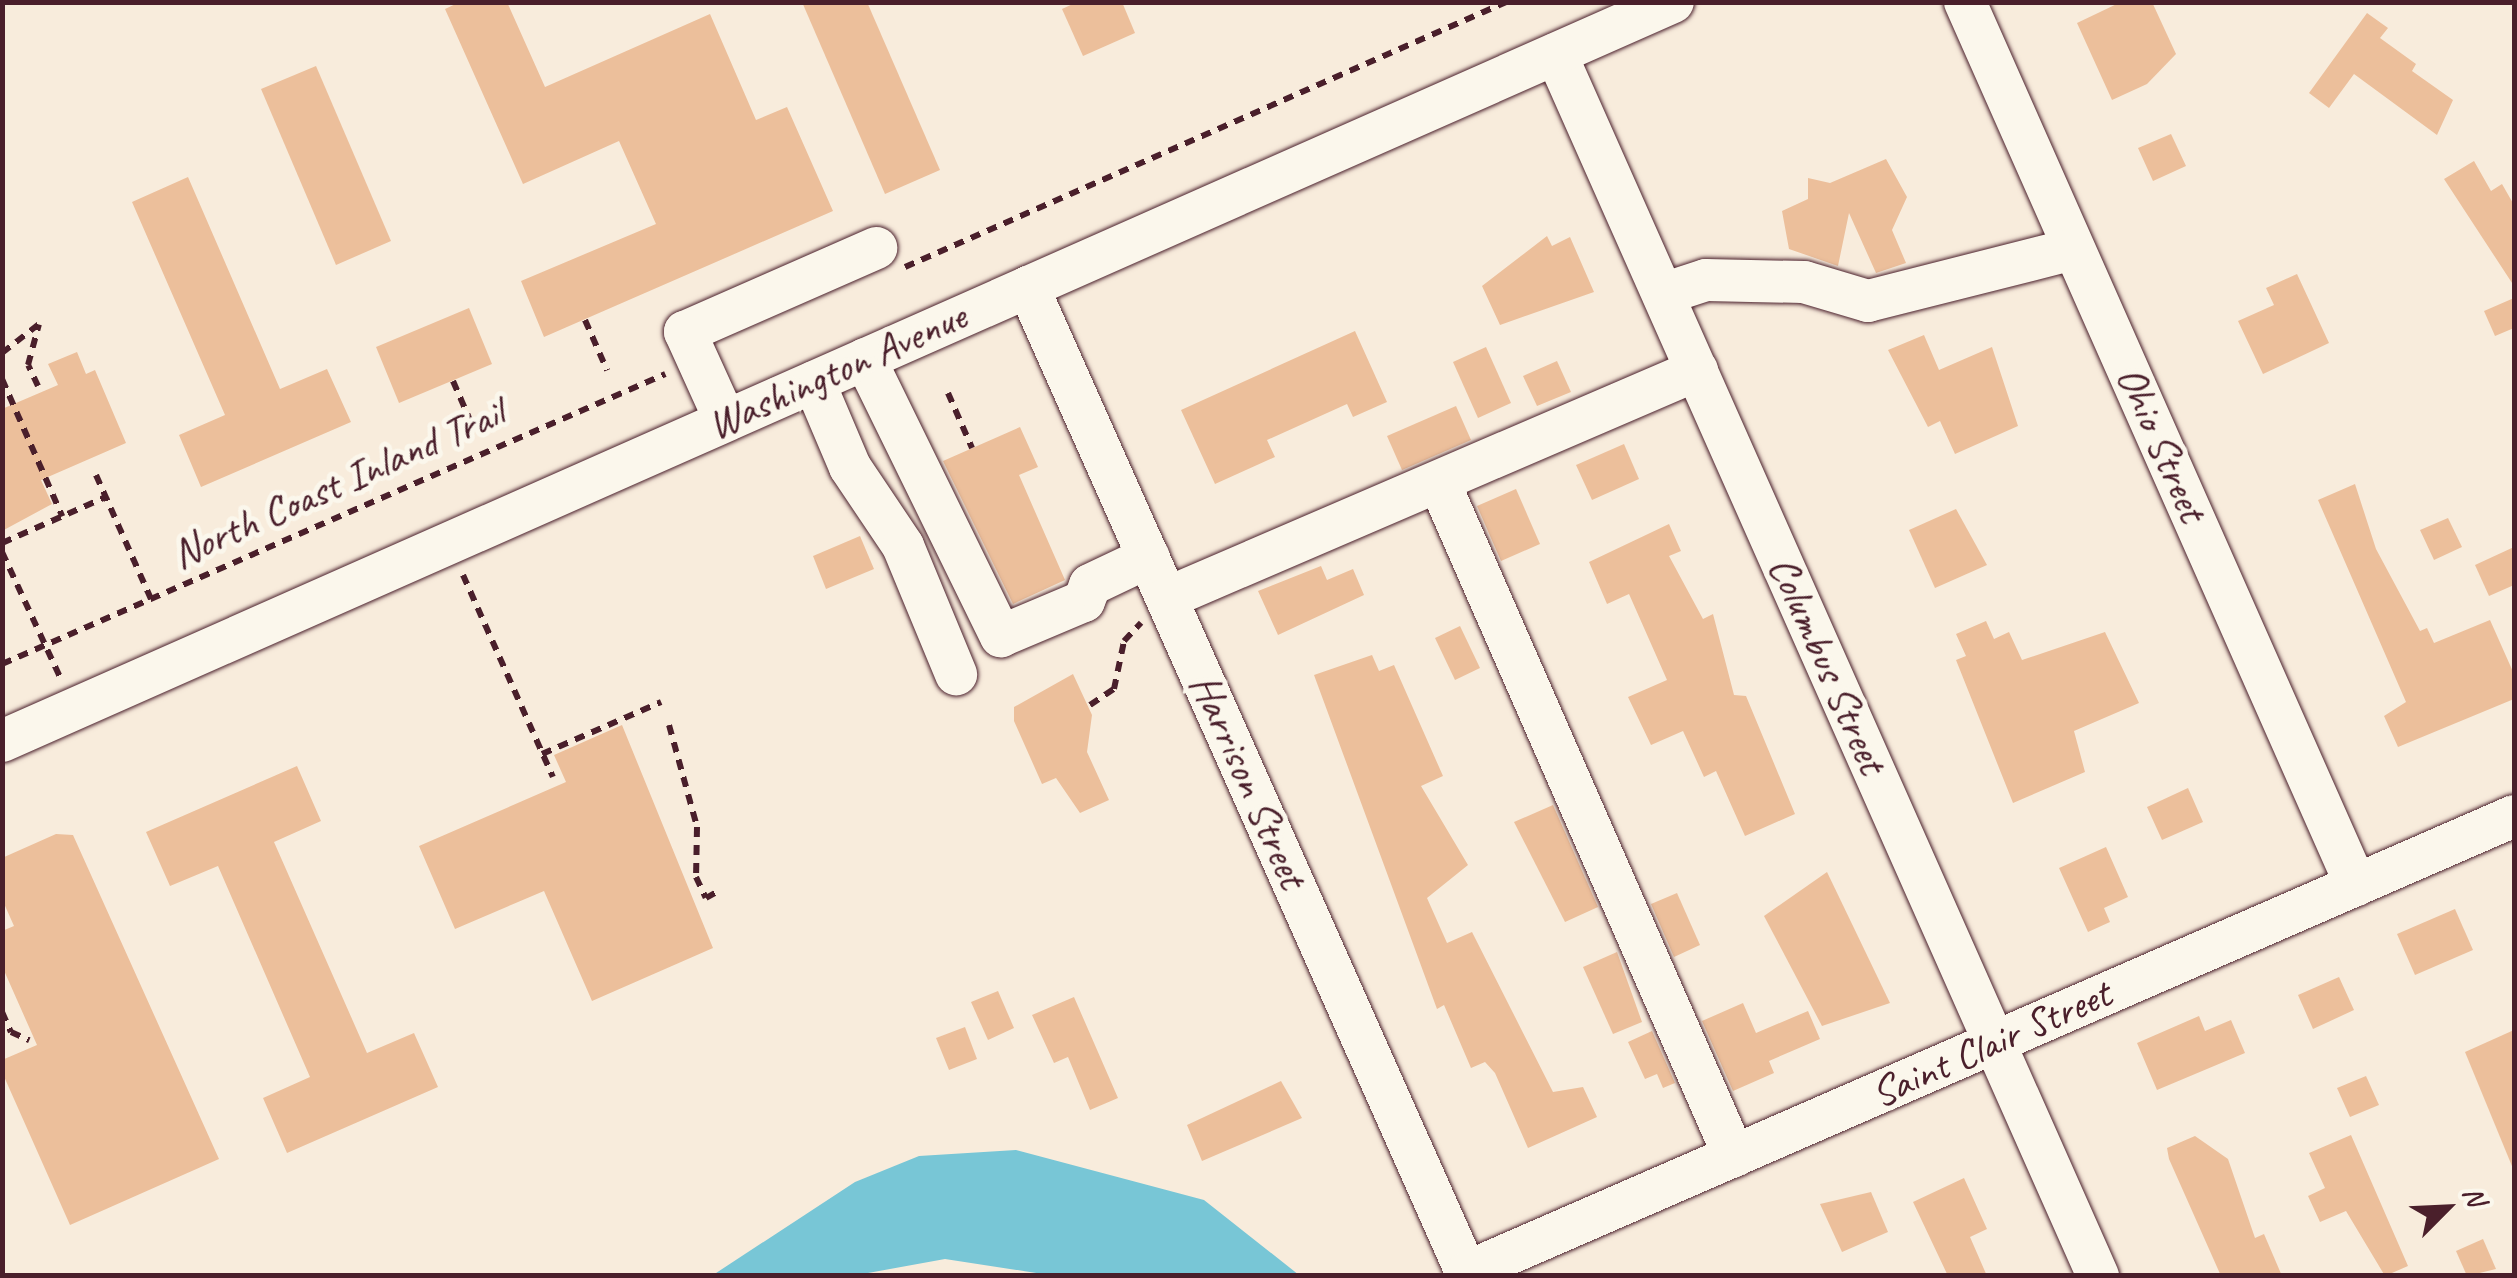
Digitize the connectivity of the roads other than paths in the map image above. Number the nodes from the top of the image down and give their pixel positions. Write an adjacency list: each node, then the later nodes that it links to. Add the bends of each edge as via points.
1 (1673, 2): 3 (street, Washington Avenue)
2 (1966, 2): 5 (street, Ohio Street)
3 (1556, 54): 6 (street, Washington Avenue); 7 (street, Columbus Street)
4 (876, 248): 11 (street, via 685,332)
5 (2074, 249): 7 (street, via 1868,301 1804,282 1706,280); 18 (street, Ohio Street)
6 (1028, 287): 8 (street, Washington Avenue); 13 (street, Harrison Street)
7 (1664, 294): 9 (street, Columbus Street)
8 (866, 359): 10 (street, Washington Avenue); 13 (street, via 1001,636 1084,600 1090,585)
9 (1697, 370): 12 (street); 19 (street, Columbus Street)
10 (814, 382): 11 (street, Washington Avenue); 15 (street, via 850,468 903,546)
11 (725, 420): 16 (street, Washington Avenue)
12 (1438, 482): 14 (street); 20 (street)
13 (1149, 557): 14 (street, Harrison Street)
14 (1162, 607): 21 (street, Harrison Street)
15 (956, 674)
16 (2, 741)
17 (2514, 816): 18 (street, Saint Clair Street)
18 (2356, 885): 19 (street, Saint Clair Street)
19 (1994, 1042): 20 (street, Saint Clair Street); 22 (street, Columbus Street)
20 (1734, 1156): 21 (street, Saint Clair Street)
21 (1468, 1274)
22 (2098, 1276)

